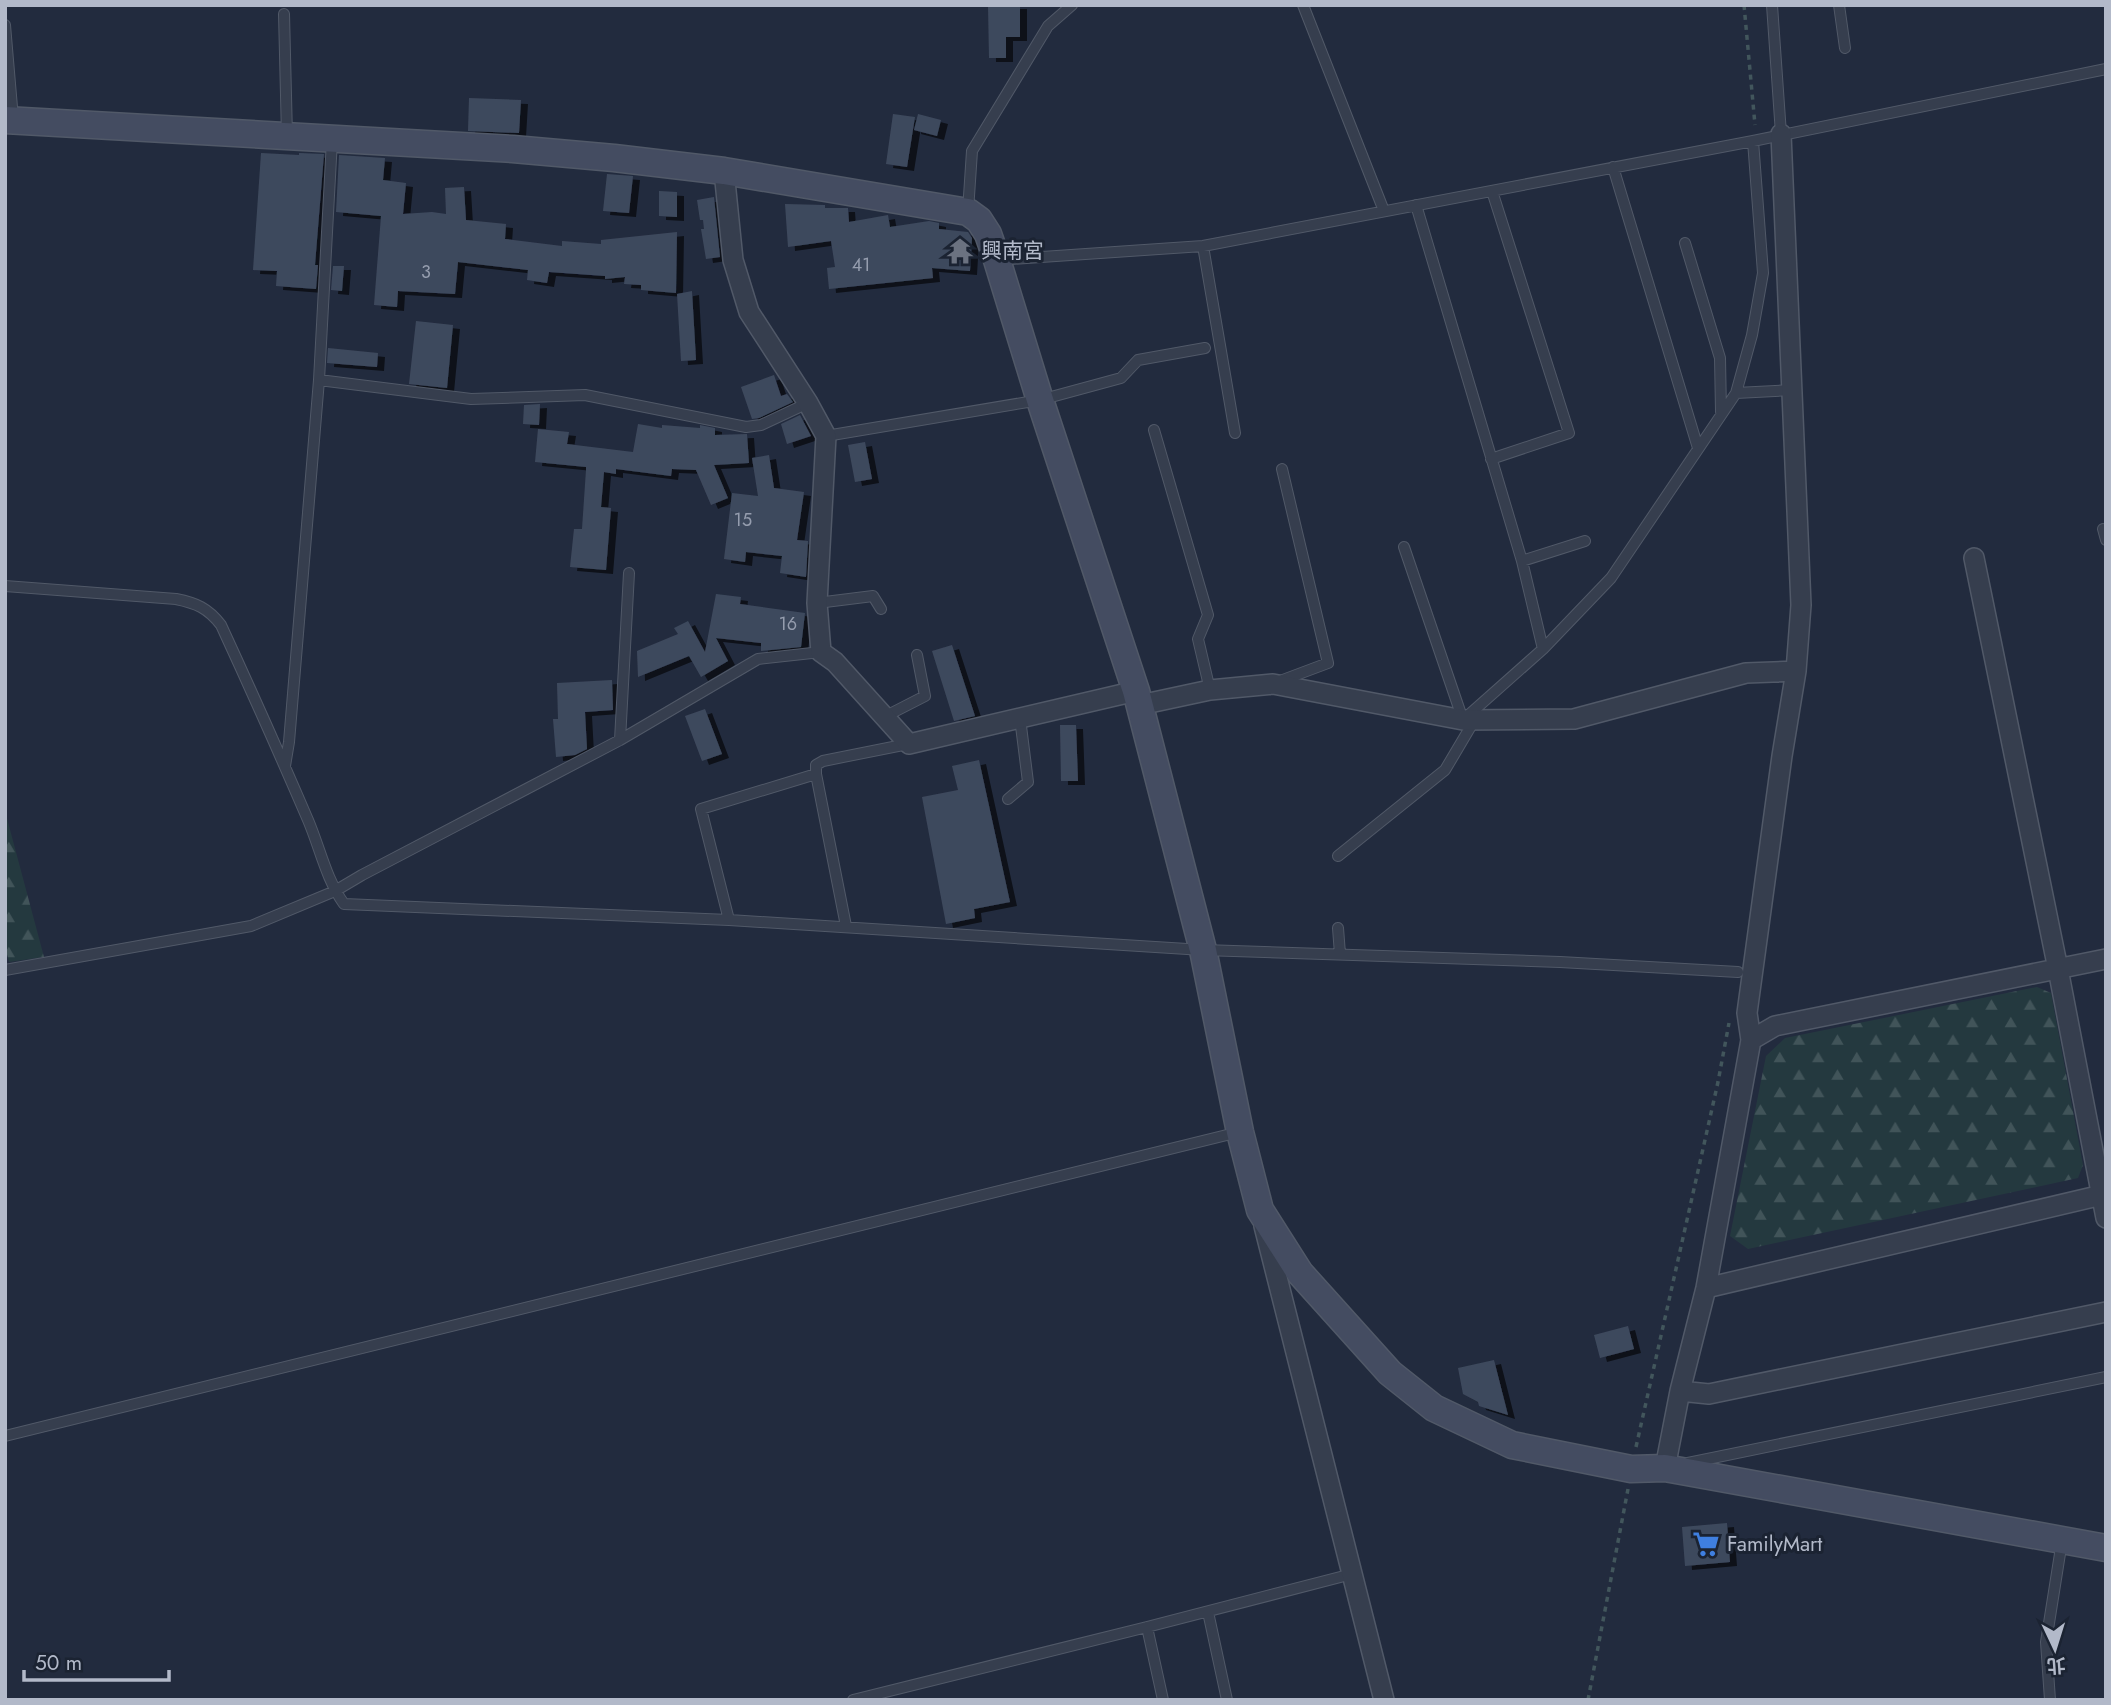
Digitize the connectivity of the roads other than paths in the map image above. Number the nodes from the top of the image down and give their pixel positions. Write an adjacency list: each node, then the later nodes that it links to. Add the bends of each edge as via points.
1 (1072, 5): 19 (lane, via 1048,26 972,151)
2 (1303, 5): 18 (lane)
3 (1772, 5): 10 (lane)
4 (1839, 5): 7 (lane)
5 (284, 14): 11 (lane)
6 (5, 25): 9 (lane)
7 (1845, 48)
8 (2106, 69): 10 (lane)
9 (9, 120): 11 (street)
10 (1781, 134): 13 (lane); 25 (street)
11 (287, 136): 12 (street)
12 (332, 139): 15 (street, via 513,149); 24 (lane)
13 (1755, 140): 14 (lane); 26 (lane, via 1763,273)
14 (1613, 167): 16 (lane); 33 (lane)
15 (723, 171): 19 (street); 28 (street, via 733,260 749,312)
16 (1492, 191): 17 (lane); 34 (lane, via 1569,433)
17 (1416, 205): 18 (lane); 34 (lane)
18 (1384, 211): 21 (lane)
19 (968, 212): 22 (street, via 988,234)
20 (1685, 243): 29 (lane, via 1720,358)
21 (1203, 246): 22 (lane); 31 (lane)
22 (997, 260): 27 (street)
23 (1205, 348): 27 (lane, via 1138,360 1121,378)
24 (319, 380): 28 (lane, via 471,399 585,395 746,426 761,425); 58 (lane)
25 (1792, 390): 26 (lane); 49 (street, via 1801,605)
26 (1736, 393): 29 (lane)
27 (1040, 400): 32 (lane); 52 (street)
28 (808, 403): 32 (street)
29 (1721, 413): 33 (lane)
30 (1154, 430): 51 (lane, via 1208,615 1198,639)
31 (1235, 433)
32 (826, 436): 44 (street)
33 (1698, 448): 46 (lane, via 1611,578)
34 (1491, 459): 41 (lane)
35 (1282, 469): 50 (lane, via 1328,663)
36 (2103, 529): 37 (lane)
37 (2106, 540)
38 (1585, 541): 41 (lane)
39 (1404, 547): 55 (lane)
40 (1974, 558): 69 (street)
41 (1521, 561): 46 (lane)
42 (629, 573): 56 (lane)
43 (5, 586): 58 (lane, via 198,603 221,625)
44 (817, 603): 45 (lane, via 873,596); 47 (street)
45 (881, 609)
46 (1543, 649): 55 (lane)
47 (821, 652): 53 (street); 56 (lane, via 758,659)
48 (917, 655): 53 (lane, via 925,696)
49 (1796, 671): 55 (street, via 1746,673 1574,719); 72 (street, via 1747,1013)
50 (1273, 684): 51 (street); 55 (street)
51 (1210, 690): 52 (street)
52 (1138, 698): 54 (street); 66 (street)
53 (884, 717): 57 (street)
54 (1020, 718): 57 (street); 60 (lane, via 1028,782)
55 (1468, 721): 61 (lane, via 1445,770)
56 (620, 740): 62 (lane)
57 (909, 744): 59 (lane, via 823,761 816,765)
58 (285, 766): 62 (lane)
59 (816, 774): 63 (lane, via 701,809); 64 (lane)
60 (1008, 800)
61 (1338, 856)
62 (335, 891): 63 (lane, via 344,904); 70 (lane, via 251,926)
63 (729, 920): 64 (lane)
64 (846, 926): 66 (lane)
65 (1338, 928): 67 (lane)
66 (1203, 950): 67 (lane); 73 (street)
67 (1340, 954): 71 (lane)
68 (2106, 959): 69 (street)
69 (2059, 969): 72 (street, via 1775,1026); 74 (street)
70 (5, 970)
71 (1738, 972)
72 (1751, 1040): 77 (street)
73 (1240, 1132): 75 (street); 81 (lane)
74 (2103, 1195): 76 (street); 77 (street)
75 (1260, 1210): 82 (street, via 1300,1273 1390,1373 1434,1408 1512,1445 1631,1469); 85 (street)
76 (2106, 1218)
77 (1706, 1288): 80 (street)
78 (2106, 1312): 80 (street, via 1709,1394)
79 (2106, 1377): 82 (lane)
80 (1680, 1391): 82 (street)
81 (5, 1436)
82 (1665, 1468): 83 (street)
83 (2062, 1541): 84 (street); 92 (lane, via 2046,1642)
84 (2106, 1548)
85 (1352, 1574): 86 (lane); 91 (street)
86 (1208, 1612): 87 (lane); 90 (lane)
87 (1147, 1627): 88 (lane); 89 (lane)
88 (853, 1700)
89 (1163, 1700)
90 (1227, 1700)
91 (1384, 1700)
92 (2050, 1700)

